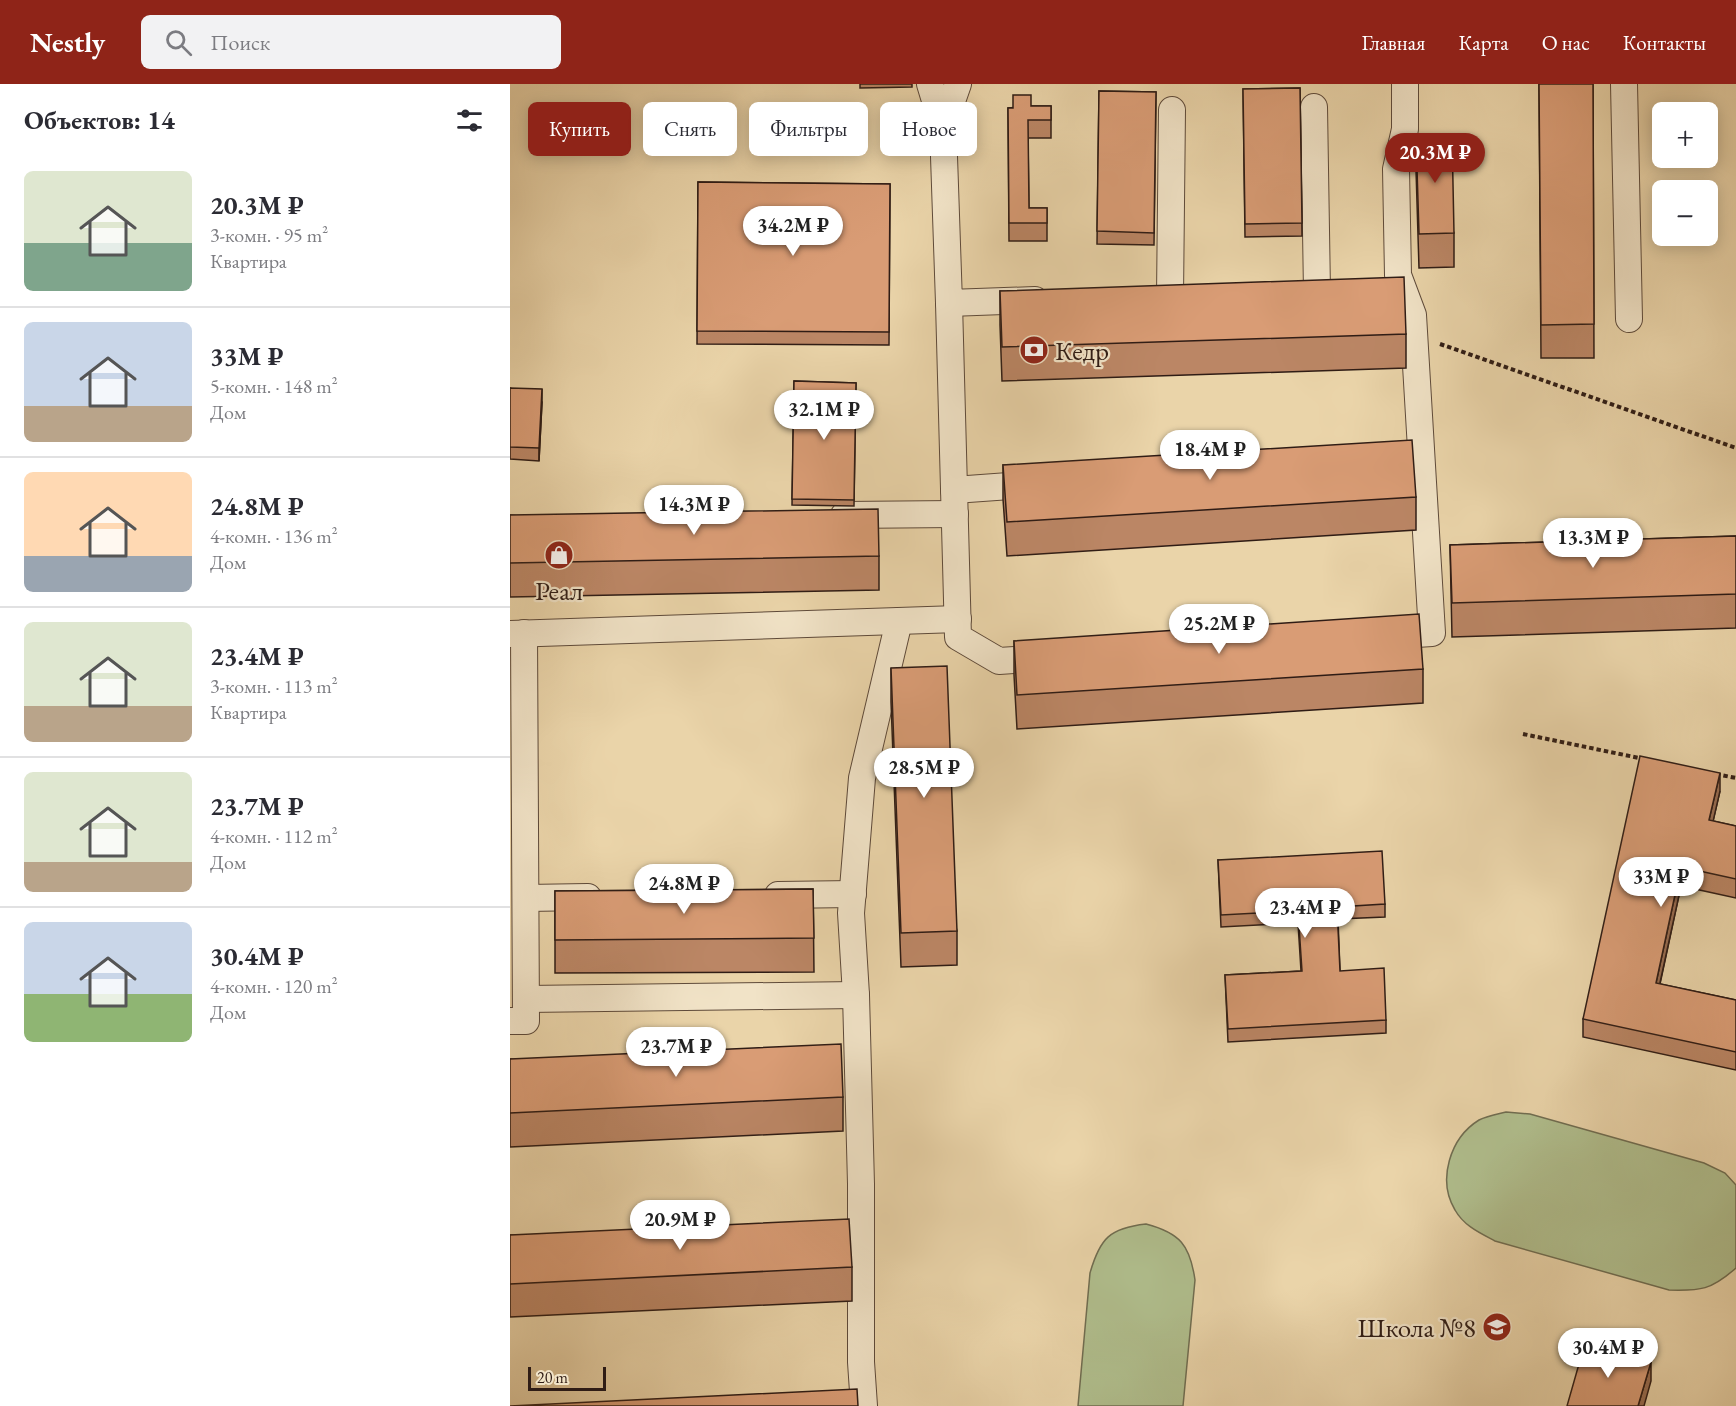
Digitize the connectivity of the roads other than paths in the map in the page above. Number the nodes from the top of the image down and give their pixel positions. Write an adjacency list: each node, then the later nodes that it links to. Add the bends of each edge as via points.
1 (930, 84): 5 (lane)
2 (958, 84): 6 (lane)
3 (1405, 84): 21 (lane, via 1405,129 1396,169 1398,275 1393,290 1413,315 1408,459 1438,561 1432,633)
4 (1624, 84): 14 (lane)
5 (935, 102)
6 (952, 102)
7 (1314, 107): 10 (lane)
8 (1172, 110): 11 (lane)
9 (944, 156): 13 (lane)
10 (1317, 292)
11 (1170, 296)
12 (1054, 300): 13 (lane)
13 (949, 303): 16 (lane)
14 (1629, 319)
15 (1062, 483): 16 (lane)
16 (954, 502): 17 (lane); 18 (lane)
17 (826, 516)
18 (958, 619): 19 (lane); 22 (lane, via 958,637 999,661)
19 (899, 621): 20 (lane); 23 (lane, via 862,778)
20 (517, 633): 26 (lane)
21 (1361, 638)
22 (1069, 657)
23 (853, 894): 24 (lane); 27 (lane)
24 (760, 895)
25 (608, 897): 26 (lane)
26 (526, 898): 28 (lane)
27 (856, 995): 28 (lane); 30 (lane, via 847,1063 849,1237)
28 (526, 999): 29 (lane, via 526,1021)
29 (510, 1021)
30 (864, 1406)

